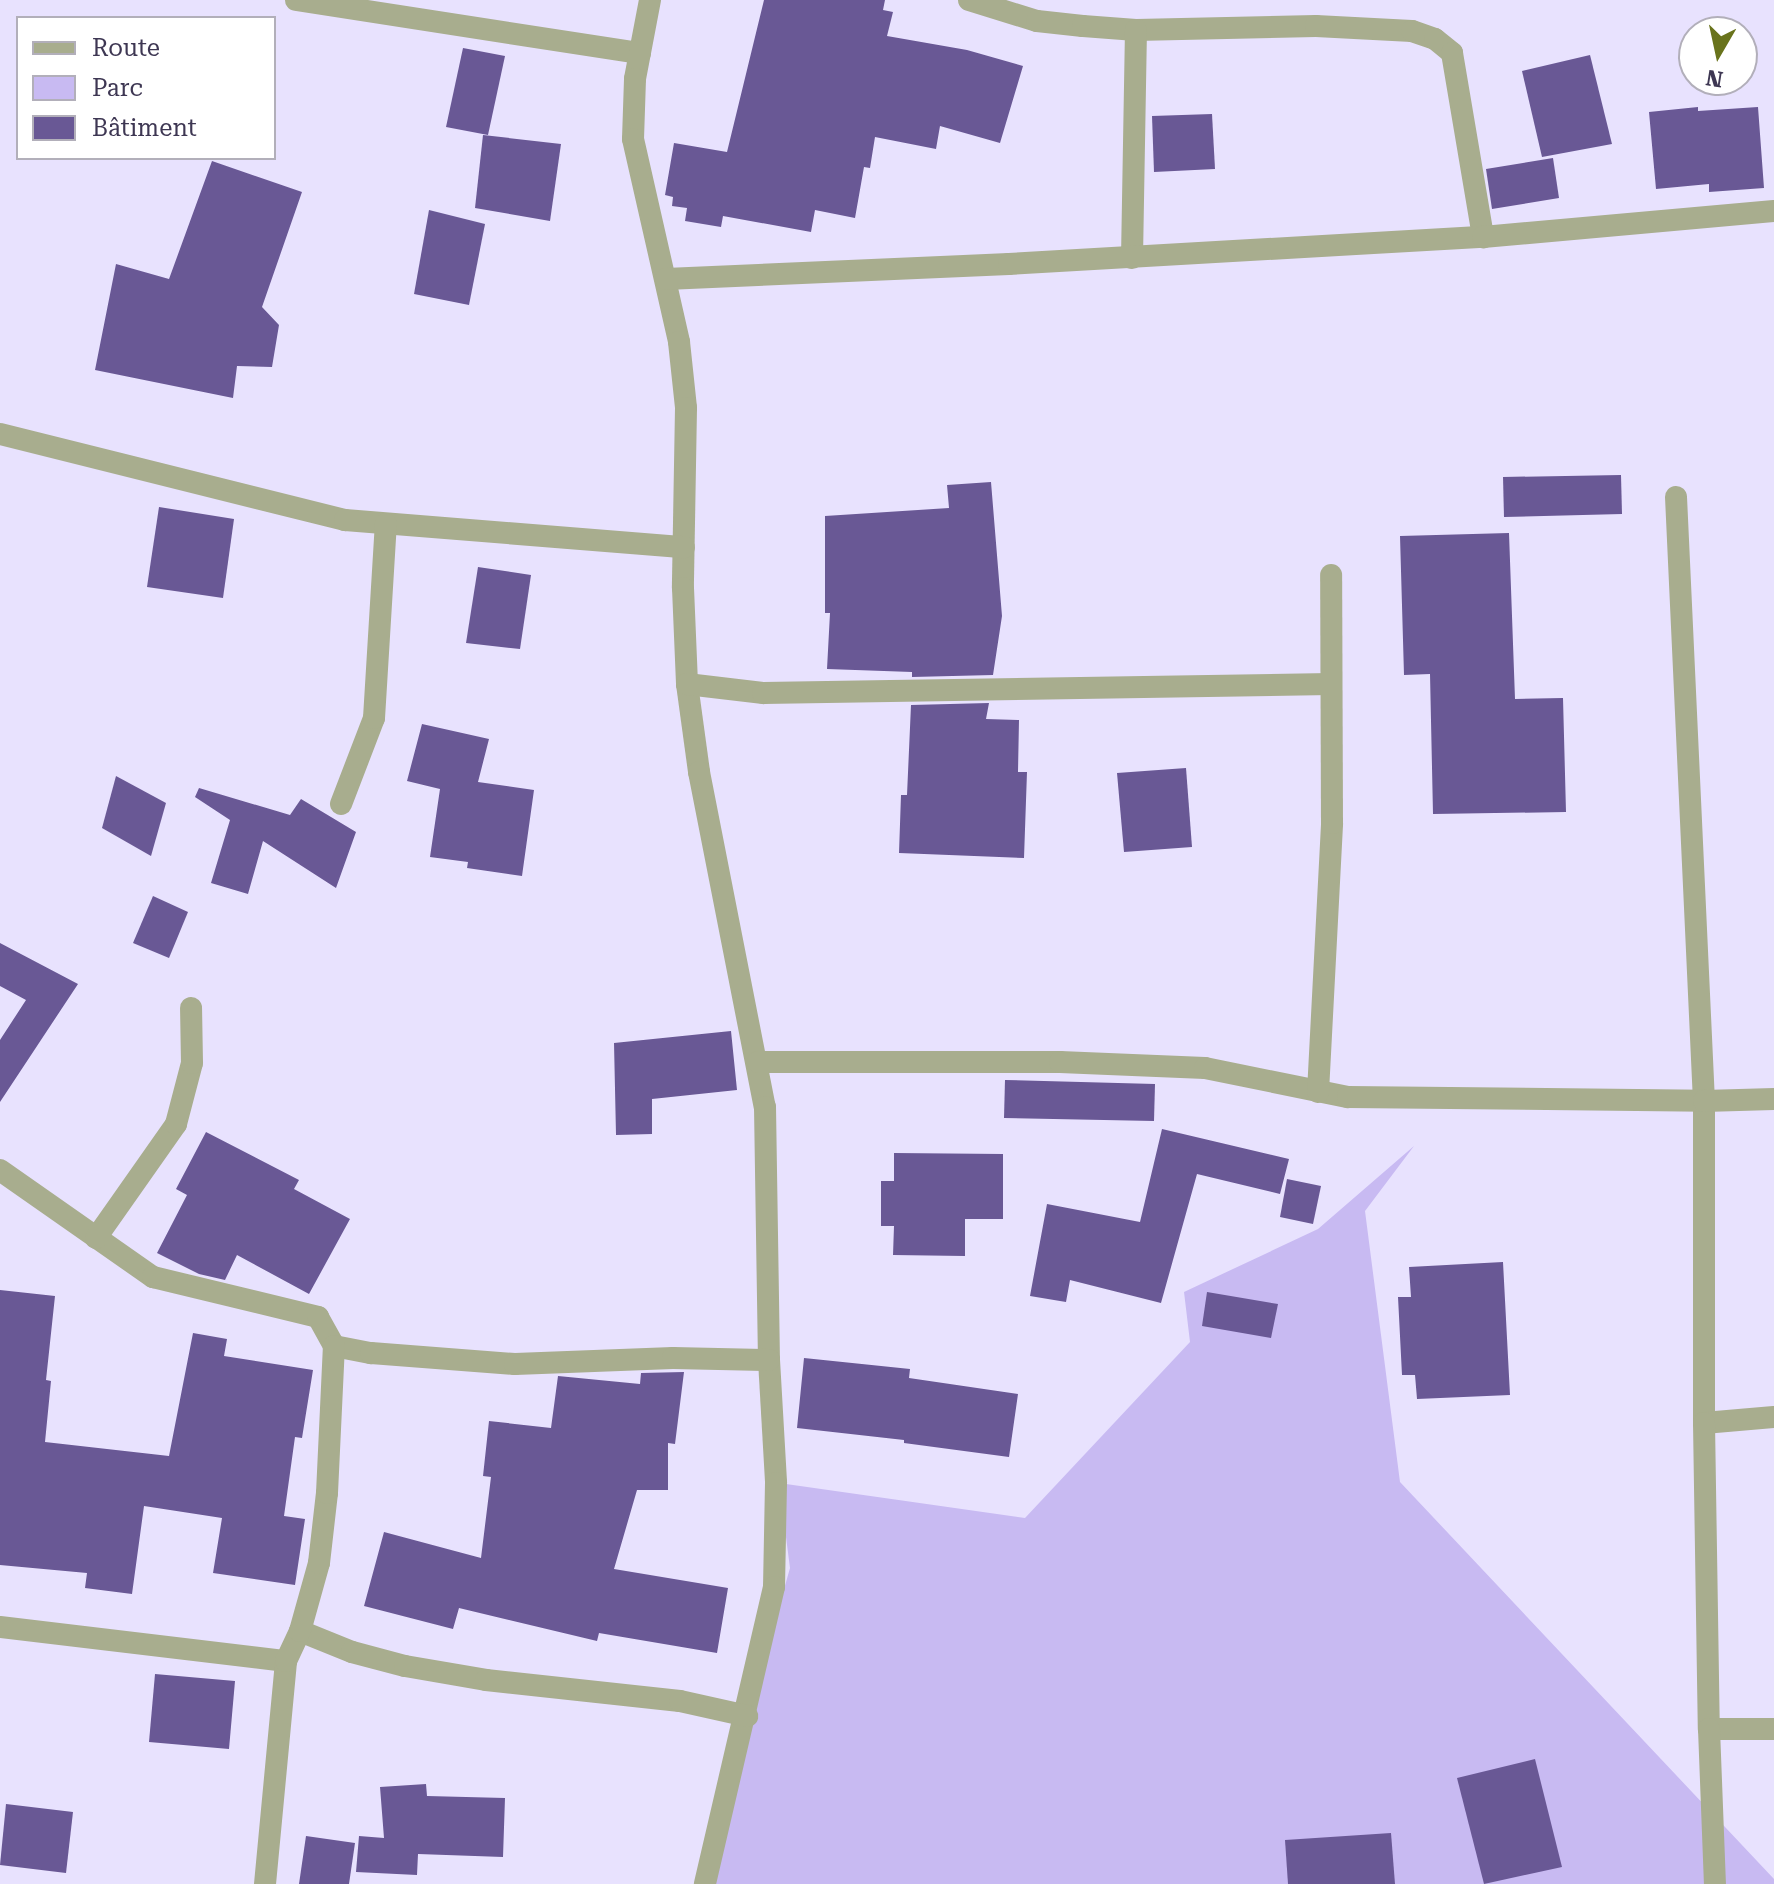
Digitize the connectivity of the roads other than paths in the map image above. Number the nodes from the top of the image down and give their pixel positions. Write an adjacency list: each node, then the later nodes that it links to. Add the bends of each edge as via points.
1 (296, 0): 5 (street)
2 (650, 0): 5 (street)
3 (969, 0): 4 (street, via 1037,21)
4 (1136, 30): 7 (street, via 1316,26 1412,31 1435,39 1452,53); 8 (street)
5 (640, 53): 9 (street, via 633,139)
6 (1774, 211): 7 (street)
7 (1483, 237): 8 (street)
8 (1132, 258): 9 (street)
9 (666, 279): 13 (street, via 686,408)
10 (0, 434): 12 (street, via 345,520)
11 (1676, 497): 22 (street)
12 (386, 524): 13 (street); 17 (street, via 374,718)
13 (684, 547): 15 (street)
14 (1331, 575): 16 (street)
15 (687, 684): 16 (street, via 763,693); 19 (street, via 699,772)
16 (1331, 684): 20 (street, via 1332,823)
17 (341, 804)
18 (191, 1008): 24 (street, via 192,1063 176,1124)
19 (758, 1062): 20 (street, via 1060,1062 1205,1068); 26 (street, via 765,1107)
20 (1318, 1092): 22 (street, via 1348,1097)
21 (1774, 1099): 22 (street)
22 (1704, 1101): 28 (street)
23 (0, 1170): 24 (street)
24 (96, 1238): 25 (street, via 153,1277 318,1317)
25 (334, 1346): 26 (street, via 515,1364); 30 (street, via 319,1563)
26 (769, 1360): 32 (street, via 776,1483 774,1587)
27 (1774, 1417): 28 (street)
28 (1704, 1423): 33 (street)
29 (0, 1627): 31 (street)
30 (300, 1631): 31 (street); 32 (street, via 405,1666 680,1701)
31 (286, 1661): 35 (street)
32 (747, 1716): 36 (street)
33 (1709, 1729): 34 (street); 37 (street)
34 (1774, 1729)
35 (265, 1884)
36 (705, 1884)
37 (1715, 1884)

